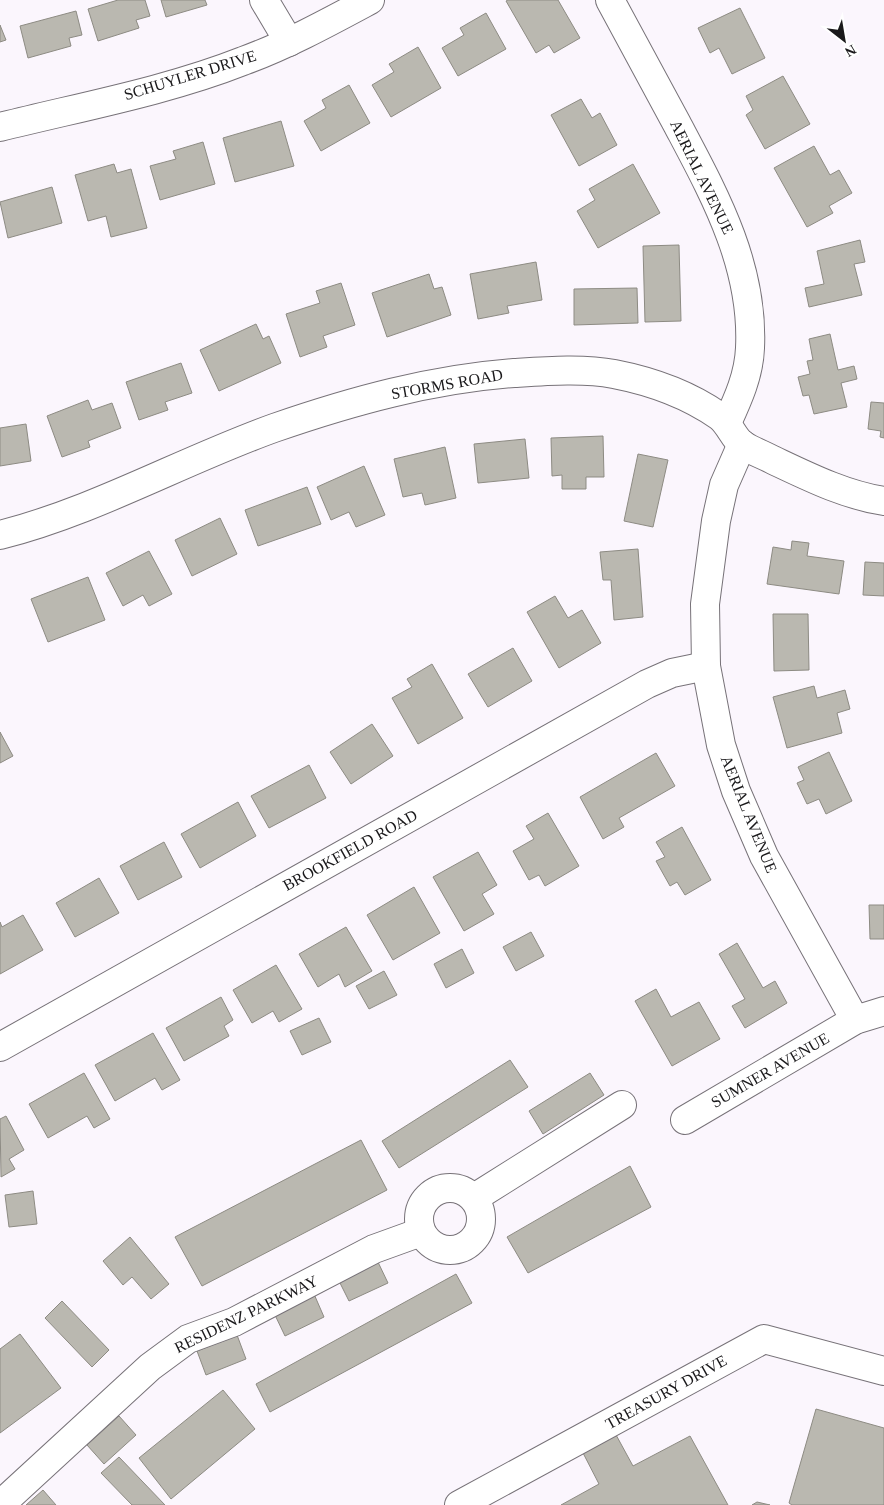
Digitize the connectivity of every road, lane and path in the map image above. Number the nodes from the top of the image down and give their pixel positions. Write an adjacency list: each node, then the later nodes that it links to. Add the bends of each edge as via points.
1 (264, 0): 4 (street)
2 (370, 0): 4 (street, SCHUYLER DRIVE)
3 (610, 0): 6 (street, AERIAL AVENUE, via 722,211 742,267 749,310 750,349)
4 (289, 42): 5 (street, SCHUYLER DRIVE, via 242,62 159,87)
5 (0, 127)
6 (734, 434): 7 (street, STORMS ROAD, via 818,481 868,499); 8 (street, STORMS ROAD, via 694,401 611,373 546,371 490,375 420,386 352,403 274,429 41,525); 9 (street, AERIAL AVENUE, via 716,521 705,604)
7 (884, 501)
8 (0, 534)
9 (706, 666): 11 (street, AERIAL AVENUE, via 721,745 736,791 773,873); 12 (street, BROOKFIELD ROAD, via 672,673 647,684)
10 (884, 1011): 11 (street, SUMNER AVENUE)
11 (855, 1020): 14 (street, SUMNER AVENUE)
12 (0, 1047)
13 (622, 1105): 15 (street)
14 (685, 1120)
15 (474, 1198): 16 (street, via 457,1188 437,1190 422,1203 419,1212); 16 (street, via 481,1218 474,1238 466,1245 451,1249 436,1247)
16 (421, 1232): 18 (street, RESIDENZ PARKWAY, via 374,1249 234,1322 175,1347)
17 (884, 1371): 19 (street, TREASURY DRIVE, via 764,1339)
18 (0, 1504)
19 (459, 1505)

